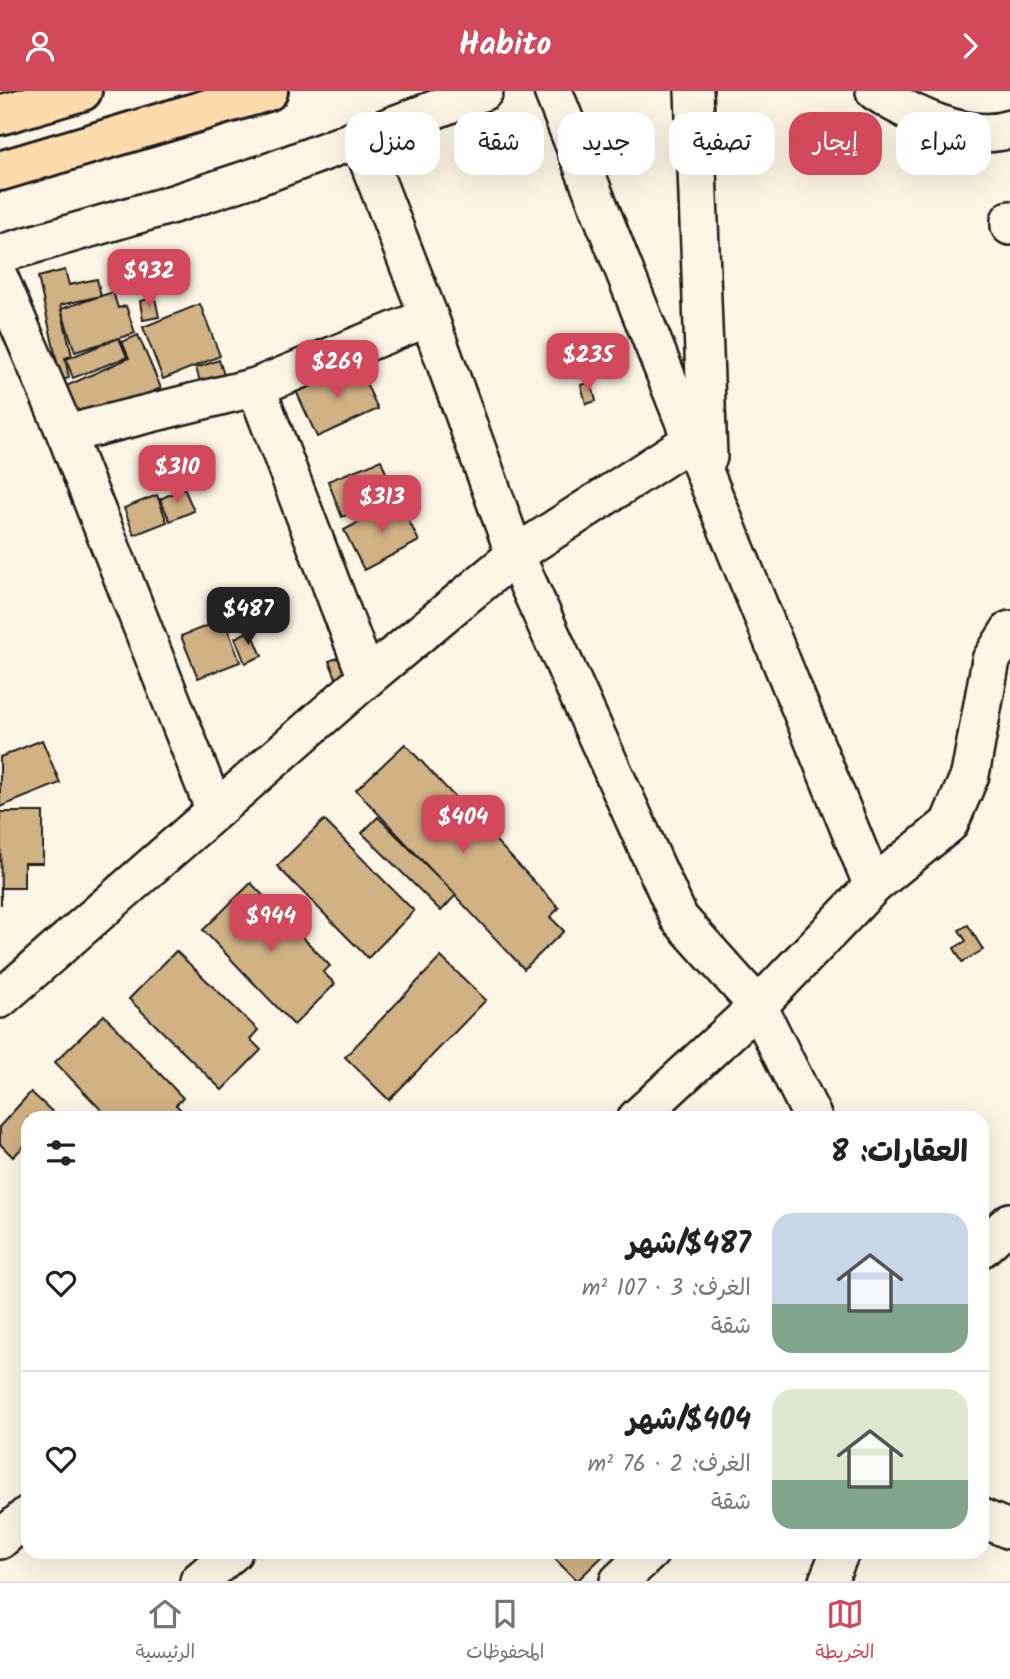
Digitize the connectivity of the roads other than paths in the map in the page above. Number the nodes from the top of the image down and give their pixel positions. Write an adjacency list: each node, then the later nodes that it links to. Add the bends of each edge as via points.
1 (82, 91): 8 (highway)
2 (268, 91): 11 (highway)
3 (484, 91): 7 (street)
4 (553, 91): 20 (street)
5 (694, 91): 21 (street)
6 (875, 91): 9 (street, via 906,111 963,131)
7 (430, 112)
8 (0, 115)
9 (1008, 138)
10 (345, 144): 15 (street, via 173,204)
11 (8, 175)
12 (374, 175): 17 (street)
13 (1010, 220): 14 (street)
14 (1010, 226)
15 (0, 254)
16 (0, 280): 19 (street)
17 (429, 317): 18 (street); 22 (street)
18 (256, 387): 19 (street); 24 (street)
19 (65, 434): 25 (street)
20 (692, 440): 21 (street); 22 (street)
21 (709, 484): 26 (street)
22 (515, 555): 24 (street); 28 (street, via 679,918)
23 (1010, 630): 26 (street, via 991,660 970,775 949,824)
24 (367, 678): 25 (street)
25 (215, 811): 27 (street)
26 (873, 886): 28 (street)
27 (0, 999)
28 (758, 1006): 29 (street); 30 (street)
29 (645, 1111)
30 (810, 1111)
31 (1010, 1222): 32 (street)
32 (989, 1242)
33 (21, 1521): 36 (street)
34 (989, 1521): 35 (street)
35 (1010, 1530)
36 (0, 1540)
37 (838, 1559): 38 (street)
38 (828, 1581)

